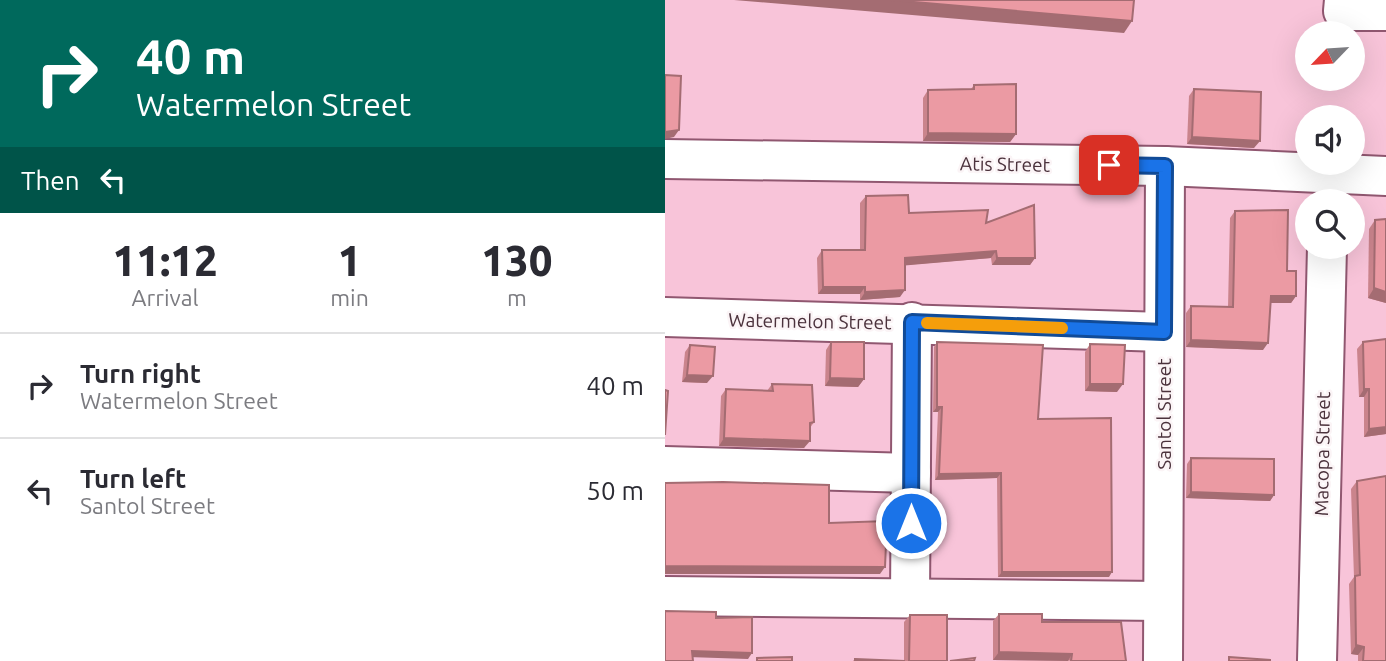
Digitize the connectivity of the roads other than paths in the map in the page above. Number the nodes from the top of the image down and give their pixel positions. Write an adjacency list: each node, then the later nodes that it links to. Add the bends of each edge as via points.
1 (1343, 6): 2 (street)
2 (1386, 11)
3 (665, 159): 4 (street, Atis Street)
4 (1165, 166): 6 (street, Atis Street); 10 (street, Santol Street)
5 (1386, 176): 6 (street, Atis Street)
6 (1329, 187)
7 (1327, 259): 17 (street, Macopa Street)
8 (665, 317): 9 (street, Watermelon Street)
9 (912, 322): 10 (street, Watermelon Street); 12 (street)
10 (1164, 332): 15 (street, Santol Street)
11 (665, 466): 12 (street)
12 (911, 473): 14 (street)
13 (665, 596): 14 (street)
14 (910, 598): 15 (street)
15 (1162, 601): 16 (street, Santol Street)
16 (1163, 661)
17 (1317, 661)

